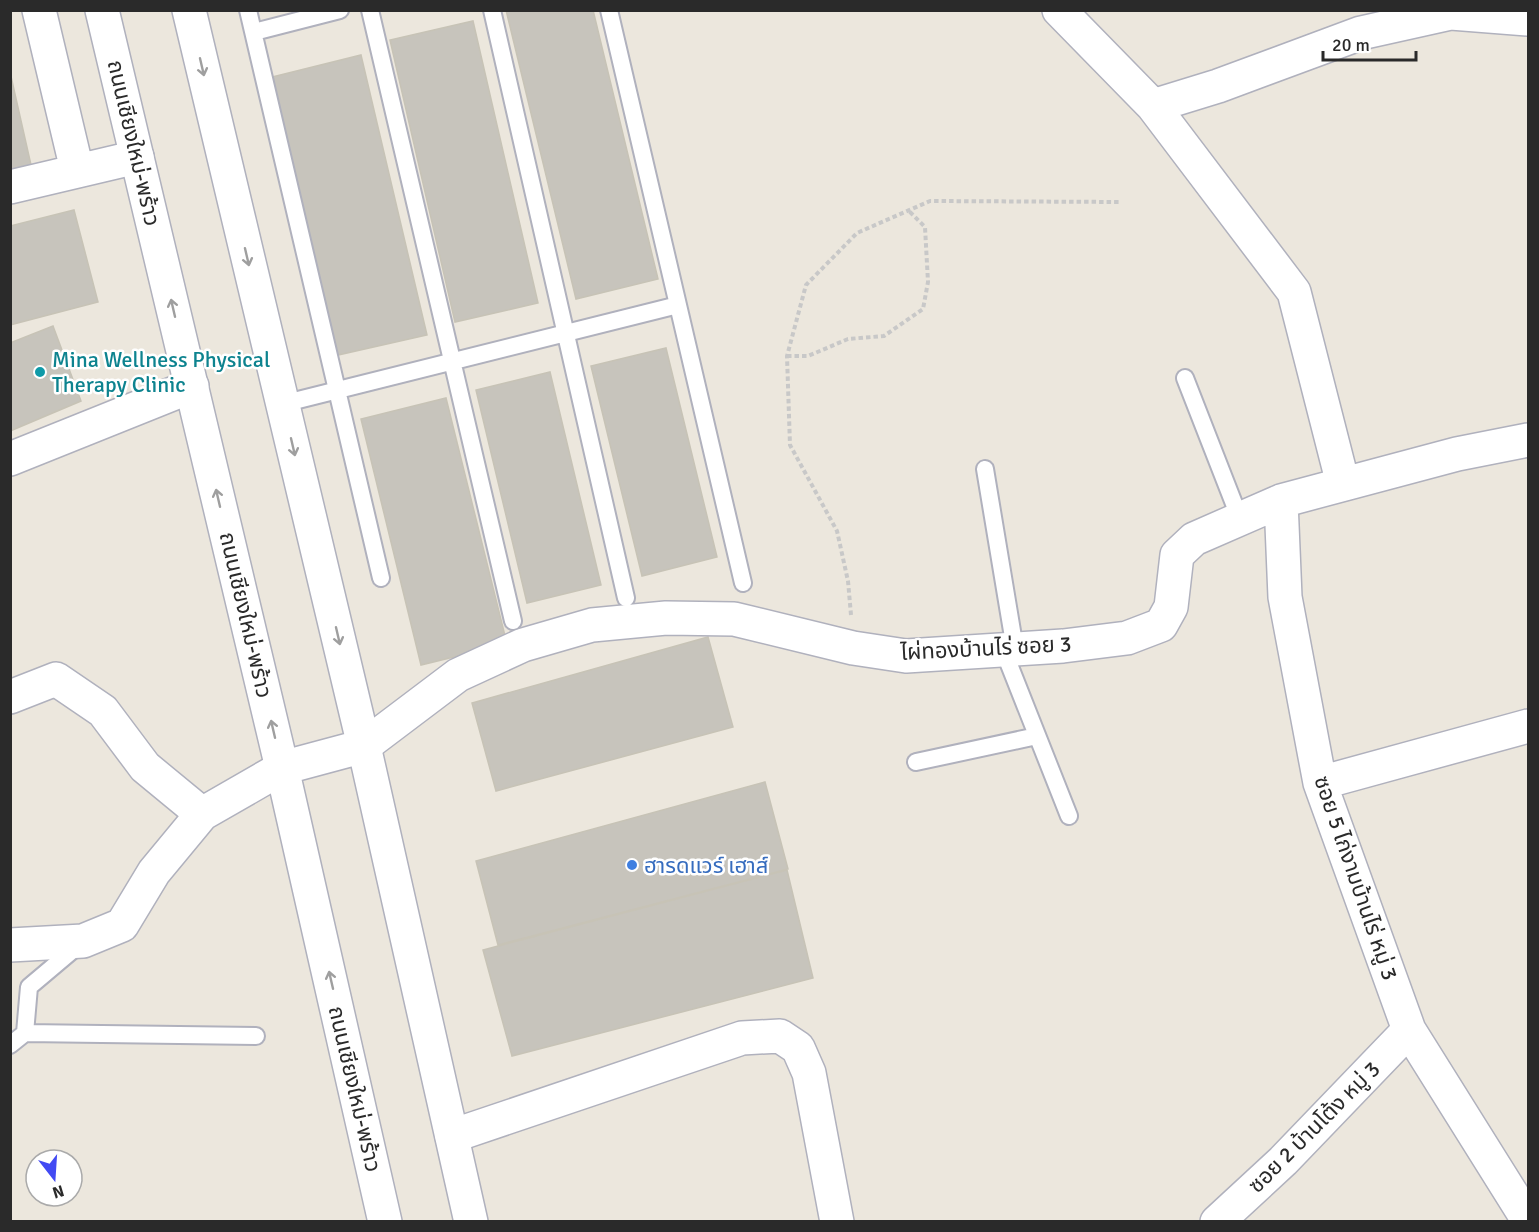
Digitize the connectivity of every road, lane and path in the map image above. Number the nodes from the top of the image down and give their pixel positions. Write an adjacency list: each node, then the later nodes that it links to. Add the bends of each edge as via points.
1 (39, 10): 15 (street)
2 (102, 10): 14 (street, ถนนเชียงใหม่-พร้าว)
3 (189, 10): 26 (street, one-way to 26)
4 (248, 10): 12 (lane)
5 (340, 10): 12 (lane)
6 (370, 10): 22 (lane)
7 (492, 10): 20 (lane)
8 (609, 10): 19 (lane)
9 (1059, 10): 13 (street)
10 (1383, 19): 11 (street, via 1451,13); 13 (street, via 1361,33)
11 (1528, 19)
12 (254, 32): 25 (lane)
13 (1153, 106): 30 (street, via 1294,292)
14 (137, 157): 15 (street); 24 (street, ถนนเชียงใหม่-พร้าว, one-way to 14)
15 (77, 170): 16 (street)
16 (10, 187)
17 (1121, 202): 18 (path, via 930,201)
18 (909, 211): 21 (path, via 857,233 806,285); 21 (path, via 925,226 928,282 922,309 884,336 848,339 808,356)
19 (678, 305): 20 (lane); 34 (lane)
20 (566, 333): 22 (lane); 35 (lane)
21 (786, 356): 37 (path, via 790,445 837,531 848,581)
22 (453, 362): 25 (lane); 36 (lane)
23 (1185, 378): 32 (lane)
24 (192, 386): 28 (street); 44 (street, ถนนเชียงใหม่-พร้าว, one-way to 24)
25 (337, 391): 26 (lane); 33 (lane)
26 (282, 404): 42 (street, one-way to 42)
27 (1528, 440): 30 (street, ไผ่ทองบ้านไร่ ซอย 3)
28 (10, 459)
29 (985, 469): 38 (lane)
30 (1343, 484): 31 (street, ไผ่ทองบ้านไร่ ซอย 3)
31 (1281, 501): 32 (street, ไผ่ทองบ้านไร่ ซอย 3); 45 (street, ซอย 5 ไก่งามบ้านไร่ หมู่ 3, via 1286,597)
32 (1240, 519): 38 (street, ไผ่ทองบ้านไร่ ซอย 3, via 1194,538 1177,555 1171,607 1161,625 1127,638)
33 (381, 578)
34 (743, 583)
35 (626, 597)
36 (513, 621)
37 (853, 648): 38 (street, ไผ่ทองบ้านไร่ ซอย 3, via 906,656); 42 (street, ไผ่ทองบ้านไร่ ซอย 3, via 734,619 666,618 592,625 523,645 458,675)
38 (1009, 649): 41 (lane)
39 (10, 697): 46 (street, via 56,679 103,711 145,767)
40 (1528, 726): 45 (street)
41 (1037, 736): 43 (lane); 47 (lane)
42 (364, 746): 44 (street); 54 (street)
43 (916, 762)
44 (282, 768): 46 (street); 56 (street, ถนนเชียงใหม่-พร้าว, one-way to 44)
45 (1320, 783): 50 (street, ซอย 5 ไก่งามบ้านไร่ หมู่ 3)
46 (202, 814): 48 (street, via 154,872 122,925)
47 (1069, 816)
48 (83, 941): 49 (street); 51 (lane, via 29,987)
49 (10, 945)
50 (1409, 1030): 55 (street, ซอย 5 ไก่งามบ้านไร่ หมู่ 3); 59 (street, ซอย 2 บ้านโต้ง หมู่ 3, via 1283,1161)
51 (25, 1033): 52 (lane); 53 (lane)
52 (256, 1036)
53 (10, 1045)
54 (452, 1136): 57 (street); 58 (street, via 742,1038 780,1036 798,1048 809,1073)
55 (1528, 1220)
56 (385, 1221)
57 (471, 1221)
58 (837, 1221)
59 (1217, 1221)

